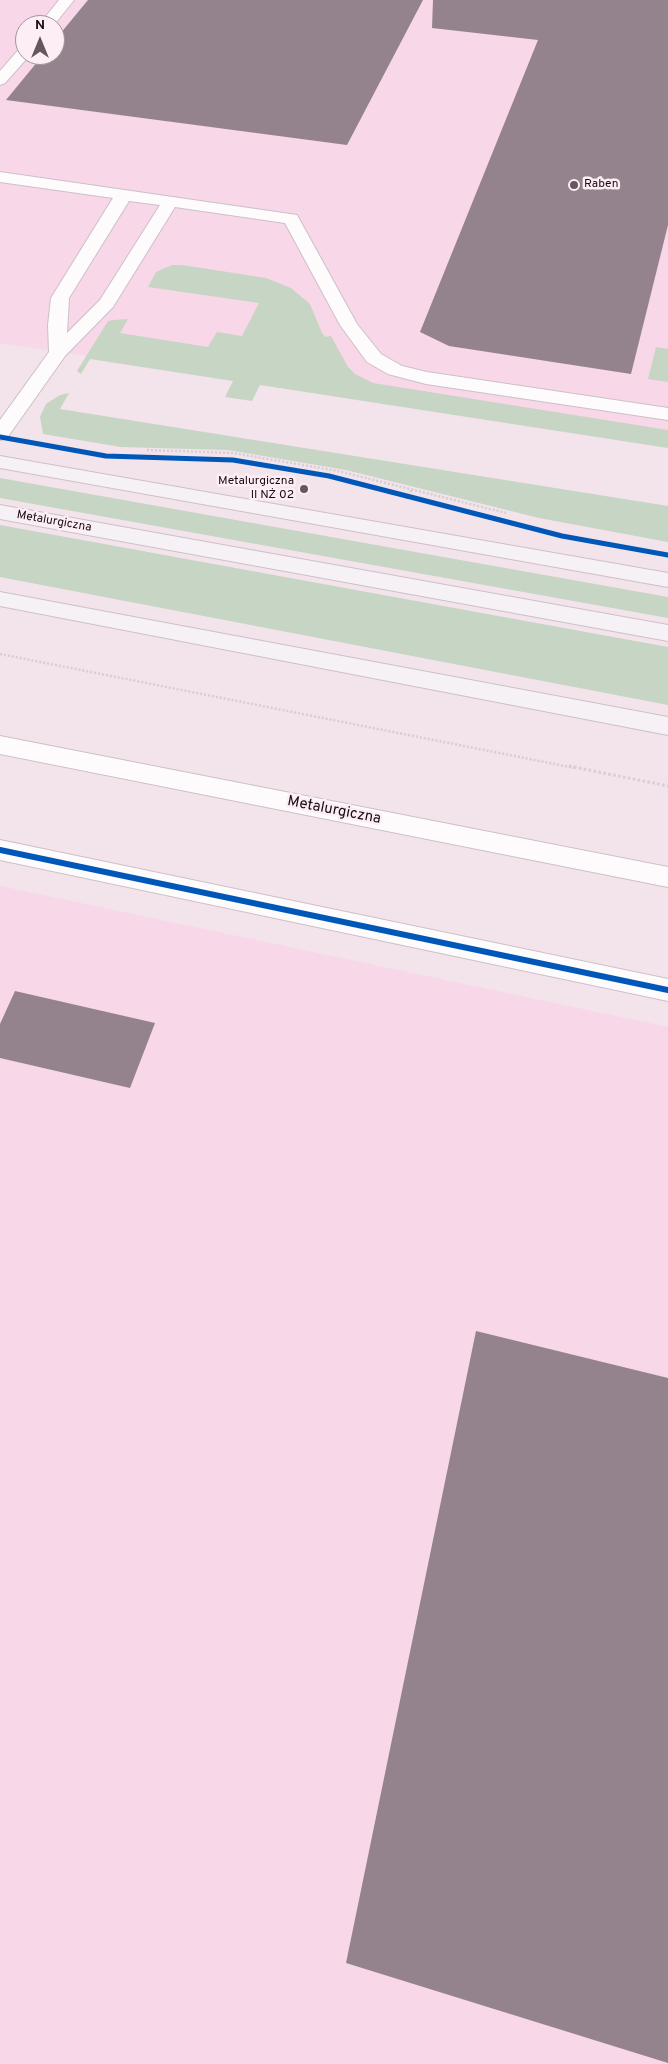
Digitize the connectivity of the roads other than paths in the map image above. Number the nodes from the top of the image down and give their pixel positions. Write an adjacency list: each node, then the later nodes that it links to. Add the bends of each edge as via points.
1 (68, 0): 2 (street)
2 (55, 15)
3 (15, 62): 4 (street)
4 (0, 80)
5 (0, 176): 6 (street)
6 (124, 195): 7 (street); 8 (street, via 60,298)
7 (170, 202): 8 (street, via 107,303); 9 (street, via 291,219 348,325 374,358 395,370 426,378)
8 (58, 352): 10 (street)
9 (668, 414)
10 (0, 434)
11 (0, 462): 13 (main road)
12 (0, 512): 15 (main road, Metalurgiczna)
13 (668, 580)
14 (0, 599): 16 (main road)
15 (668, 634)
16 (668, 726)
17 (0, 744): 19 (street, Metalurgiczna)
18 (0, 850): 20 (street)
19 (668, 876)
20 (668, 990)

